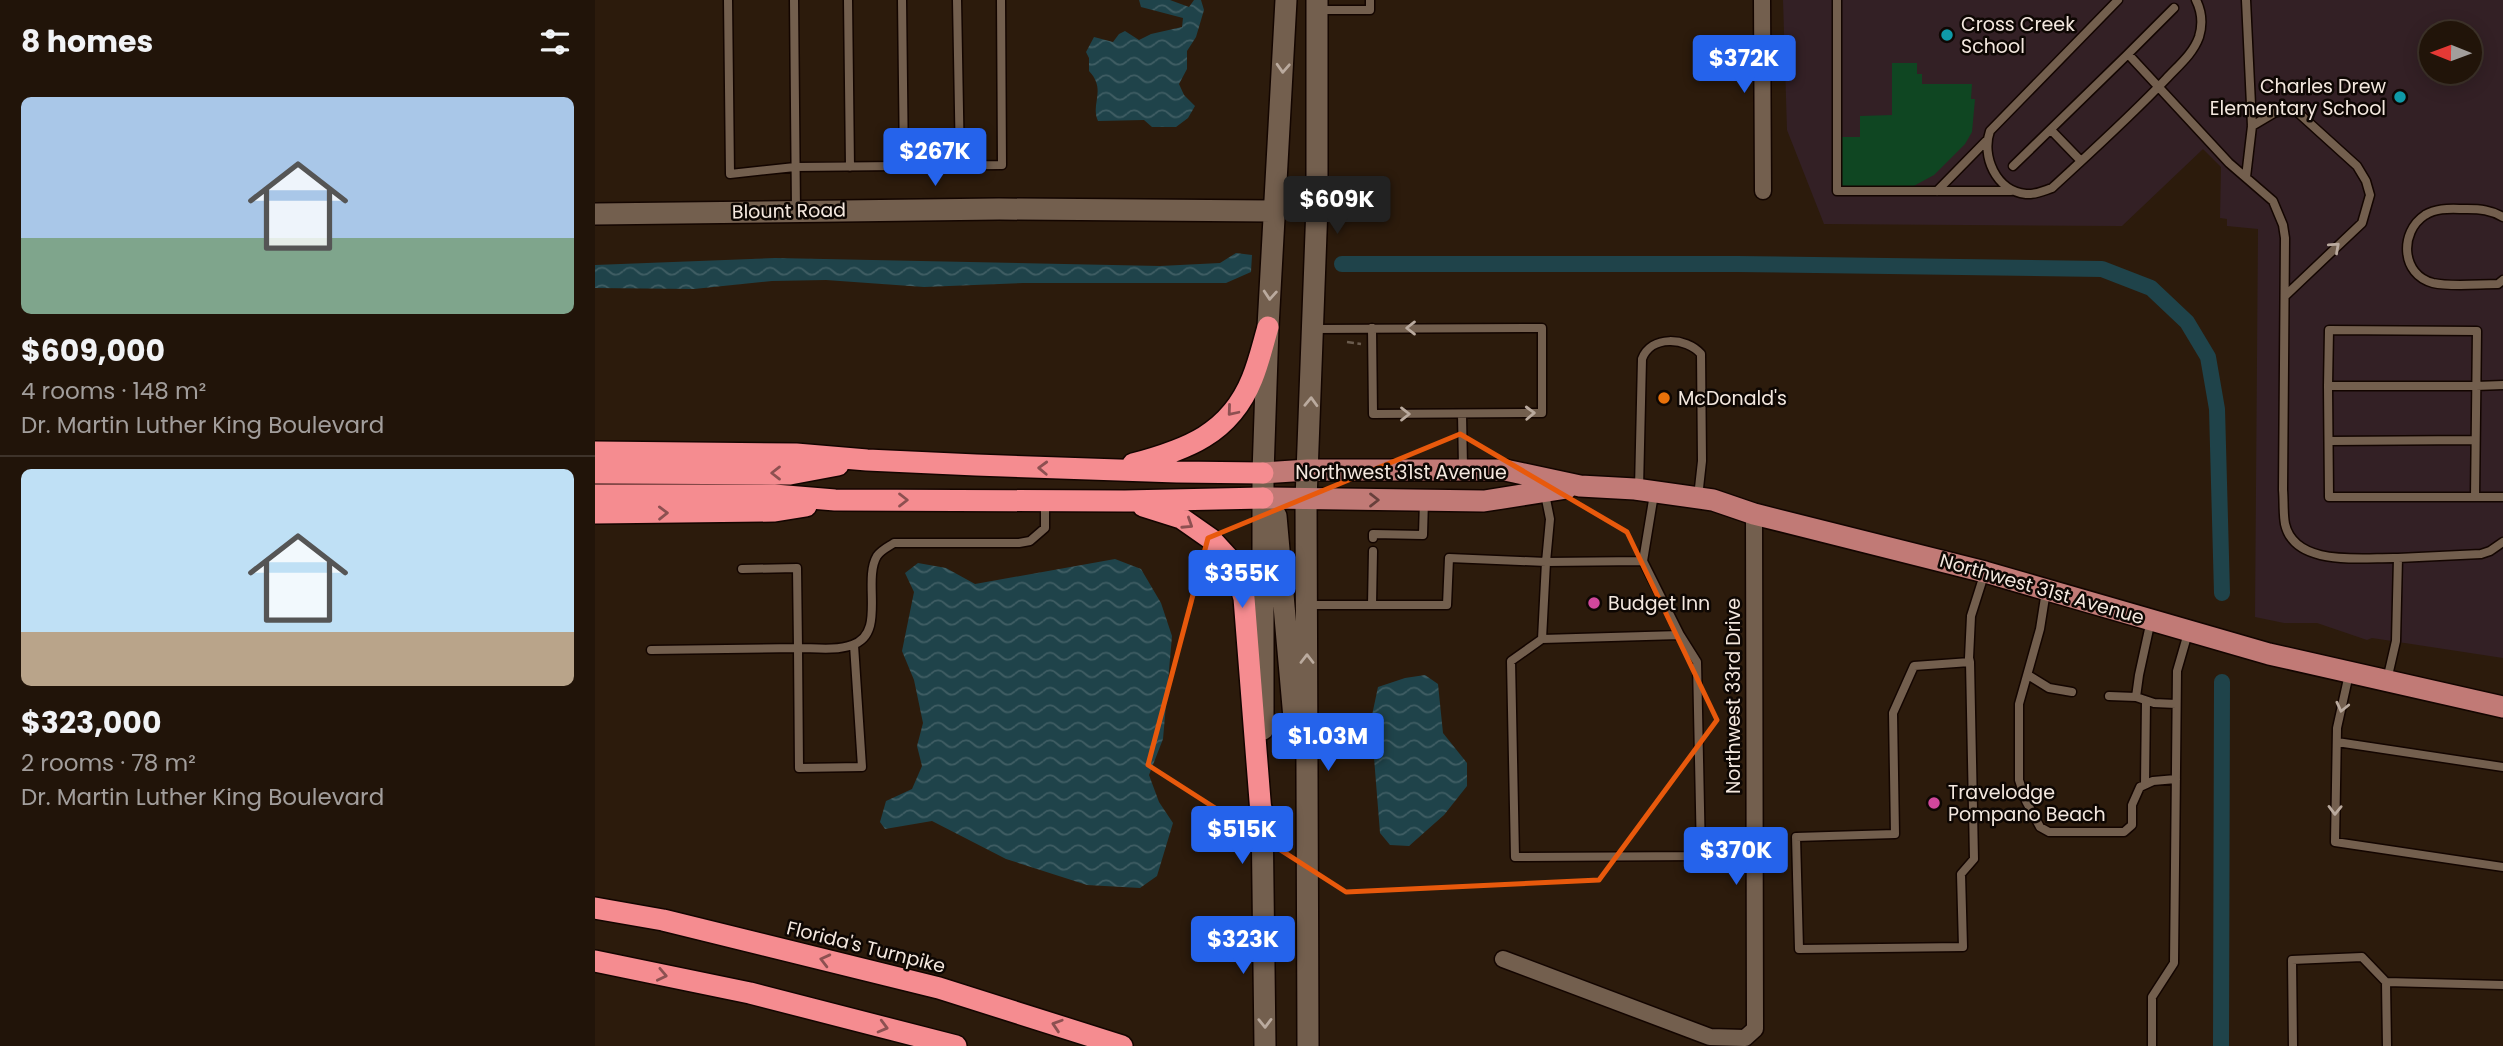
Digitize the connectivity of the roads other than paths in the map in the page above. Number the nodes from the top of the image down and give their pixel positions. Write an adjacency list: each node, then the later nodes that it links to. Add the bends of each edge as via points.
1 (728, 0): 25 (lane, via 730,174)
2 (794, 0): 25 (lane)
3 (848, 0): 26 (lane)
4 (902, 0): 22 (lane)
5 (957, 0): 23 (lane)
6 (1001, 0): 23 (lane, via 1002,165)
7 (1286, 0): 32 (main road, one-way to 32)
8 (1370, 0): 14 (lane, via 1370,10)
9 (1762, 0): 28 (street)
10 (1837, 0): 29 (lane, via 1837,191)
11 (2118, 0): 20 (lane, via 1990,131)
12 (2196, 0): 17 (lane, via 2202,23 2199,37)
13 (2246, 0): 18 (lane)
14 (1317, 5): 39 (main road)
15 (2174, 8): 16 (lane)
16 (2129, 54): 17 (lane); 19 (lane)
17 (2159, 87): 21 (lane); 27 (lane)
18 (2252, 125): 27 (lane); 36 (lane, one-way to 18, via 2362,223 2370,195 2357,166 2294,109 2279,110)
19 (2051, 130): 21 (lane); 24 (lane)
20 (1986, 141): 29 (lane); 30 (lane, via 1991,166)
21 (2081, 161): 30 (lane, via 2052,188 2033,194)
22 (904, 166): 23 (lane); 26 (lane)
23 (960, 166)
24 (2014, 166)
25 (795, 167): 26 (lane); 31 (lane)
26 (850, 167)
27 (2246, 177): 36 (lane, via 2273,201 2283,225)
28 (1763, 191)
29 (1937, 191): 30 (lane)
30 (2014, 191)
31 (796, 211): 32 (main road, Blount Road); 33 (main road, Blount Road)
32 (1276, 211): 37 (main road, one-way to 37)
33 (595, 214)
34 (2503, 217): 35 (lane, via 2483,209 2441,208 2423,216 2411,230 2406,251 2412,269 2434,283 2498,284)
35 (2503, 280)
36 (2286, 295): 71 (lane, via 2283,490 2290,536 2315,555)
37 (1268, 327): 48 (highway, one-way to 48, via 1252,380 1211,435 1170,454); 52 (main road)
38 (1372, 328): 39 (lane); 43 (lane, one-way to 43, via 1373,414); 43 (lane, one-way to 38, via 1542,413 1542,328)
39 (1314, 329): 49 (main road, one-way to 39)
40 (2503, 385): 42 (lane)
41 (2328, 386): 42 (lane); 42 (lane, via 2329,330 2477,331); 45 (lane)
42 (2476, 386): 44 (lane)
43 (1462, 414): 50 (lane)
44 (2475, 440): 45 (lane); 58 (lane)
45 (2329, 441): 58 (lane, via 2329,497)
46 (595, 452): 47 (highway, via 796,454)
47 (867, 460): 48 (highway, one-way to 47); 51 (highway, one-way to 51, via 790,474)
48 (1109, 470): 52 (highway)
49 (1308, 470): 50 (main road, Northwest 31st Avenue); 52 (main road, Northwest 31st Avenue); 63 (main road)
50 (1463, 470): 53 (main road, Northwest 31st Avenue, via 1505,470)
51 (595, 473)
52 (1263, 473): 60 (main road)
53 (1580, 486): 54 (main road, Northwest 31st Avenue); 55 (main road, Northwest 31st Avenue)
54 (1646, 490): 57 (main road, Northwest 31st Avenue); 57 (lane, via 1642,359 1655,345 1679,342 1701,354); 72 (lane)
55 (1545, 491): 64 (main road, Northwest 31st Avenue, via 1484,501); 73 (lane, via 1550,520)
56 (595, 495): 61 (highway, via 774,495)
57 (1698, 497): 67 (main road, Northwest 31st Avenue)
58 (2475, 497): 59 (lane)
59 (2503, 497)
60 (1263, 498): 63 (main road, Northwest 31st Avenue); 65 (highway); 98 (main road, via 1276,516 1296,744); 101 (main road)
61 (835, 500): 62 (highway, one-way to 62); 66 (highway, one-way to 61, via 775,511)
62 (1045, 500): 65 (highway); 83 (lane, via 1045,528 1030,541 894,543 885,548 874,565 870,624 865,637)
63 (1306, 500): 64 (main road, Northwest 31st Avenue, one-way to 64); 77 (main road)
64 (1424, 500): 68 (lane, via 1423,535 1373,534)
65 (1125, 501): 101 (highway, one-way to 101, via 1181,518 1211,539 1233,564 1244,598)
66 (595, 513)
67 (1754, 514): 75 (main road, Northwest 31st Avenue); 106 (street, Northwest 33rd Drive, via 1755,1029 1745,1038 1710,1037)
68 (1373, 538)
69 (2503, 541): 71 (lane, via 2481,554)
70 (1373, 551): 78 (lane)
71 (2398, 558): 89 (lane, via 2396,641)
72 (1643, 561): 73 (lane); 81 (lane)
73 (1546, 562): 78 (lane, via 1449,558 1447,605); 82 (lane)
74 (742, 569): 84 (lane, via 797,568)
75 (1985, 572): 76 (main road, Northwest 31st Avenue); 86 (lane, via 1972,616)
76 (2046, 589): 79 (main road, Northwest 31st Avenue); 88 (lane)
77 (1307, 605): 78 (lane); 98 (main road, one-way to 77)
78 (1373, 605)
79 (2151, 620): 80 (main road, Northwest 31st Avenue); 92 (lane)
80 (2189, 630): 87 (main road, Northwest 31st Avenue); 94 (lane, via 2176,671)
81 (1680, 635): 82 (lane); 82 (lane, via 1697,662 1701,856 1515,857 1511,661)
82 (1542, 639)
83 (854, 645): 84 (lane); 84 (lane, via 862,767 799,768)
84 (797, 648): 85 (lane)
85 (650, 650)
86 (1970, 662): 86 (lane, via 1973,859 1961,874 1963,947 1799,949 1796,837 1895,834 1892,713 1914,666)
87 (2350, 672): 89 (main road, Northwest 31st Avenue); 96 (lane, one-way to 96)
88 (2028, 675): 90 (lane, via 2049,688); 100 (lane, via 2019,704 2018,780 2040,827 2049,832 2124,832 2131,825 2132,805)
89 (2387, 680): 95 (main road, Northwest 31st Avenue)
90 (2072, 692)
91 (2109, 696): 92 (lane)
92 (2136, 697): 93 (lane)
93 (2146, 701): 94 (lane); 100 (lane)
94 (2176, 704): 99 (lane)
95 (2503, 707)
96 (2337, 742): 97 (lane); 102 (lane, one-way to 102, via 2335,842)
97 (2503, 766)
98 (1307, 776): 113 (main road)
99 (2176, 779): 100 (lane); 114 (lane, via 2174,963 2152,997)
100 (2145, 784)
101 (1262, 826): 112 (main road, one-way to 112)
102 (2503, 867)
103 (595, 895): 105 (highway)
104 (595, 908): 105 (highway, Florida's Turnpike)
105 (663, 920): 111 (highway, Florida's Turnpike, one-way to 105, via 939,988)
106 (1503, 959)
107 (595, 961): 110 (highway, one-way to 110, via 750,993)
108 (2386, 982): 109 (lane); 115 (lane, via 2362,957 2292,960); 116 (lane)
109 (2503, 985)
110 (956, 1046)
111 (1122, 1046)
112 (1265, 1046)
113 (1308, 1046)
114 (2152, 1046)
115 (2293, 1046)
116 (2387, 1046)

